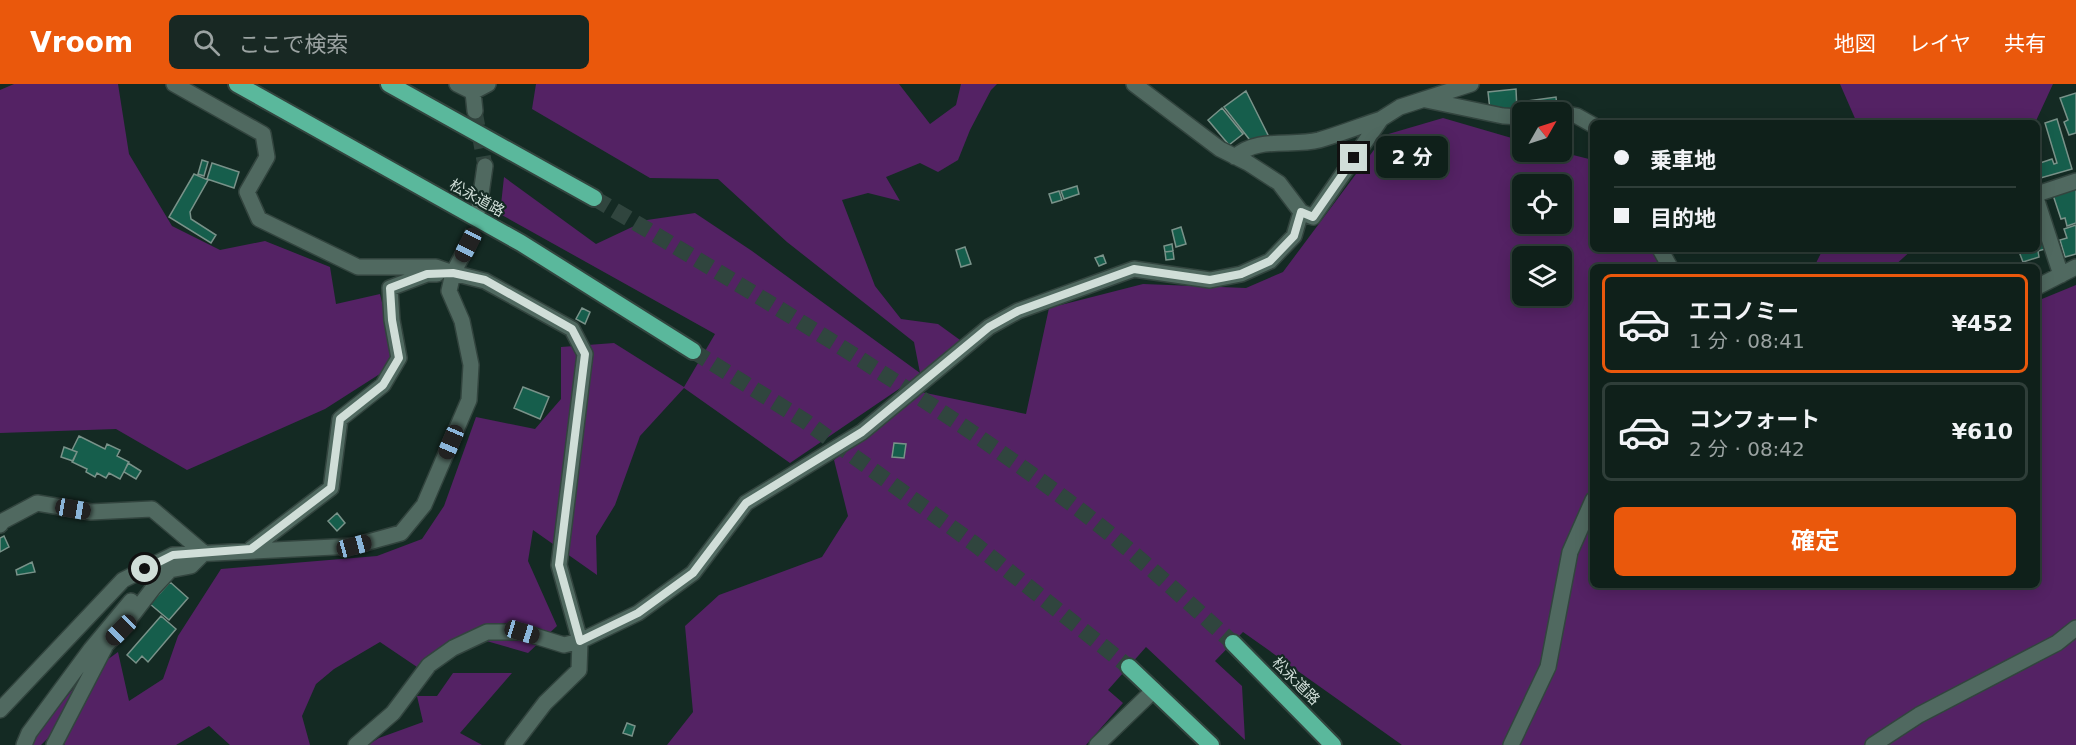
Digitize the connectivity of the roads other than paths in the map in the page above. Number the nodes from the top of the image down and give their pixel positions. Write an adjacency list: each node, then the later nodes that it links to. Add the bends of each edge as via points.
1 (174, 84): 25 (street, via 263,134 267,157 247,192 259,219 358,267 436,267)
2 (237, 84): 28 (highway, 松永道路, via 521,243)
3 (389, 84): 19 (highway)
4 (457, 84): 8 (street)
5 (488, 84): 8 (street)
6 (1134, 84): 15 (street)
7 (1471, 84): 9 (street)
8 (473, 92): 10 (street)
9 (1423, 100): 12 (street); 13 (street, via 1400,107)
10 (475, 111)
11 (1572, 115): 14 (street)
12 (1512, 116)
13 (1381, 119): 15 (street, via 1317,141 1270,143 1242,150); 22 (street, via 1313,217)
14 (1590, 123)
15 (1235, 157): 22 (street, via 1279,183)
16 (485, 166): 20 (street)
17 (2076, 181): 18 (street)
18 (2040, 193)
19 (594, 198)
20 (479, 208)
21 (2040, 210): 26 (street)
22 (1301, 212): 35 (street, via 1294,236 1270,261 1241,274 1210,280 1134,269 1018,311 989,327 862,432 746,503 693,573 638,613)
23 (468, 245): 25 (street)
24 (2076, 267): 26 (street)
25 (453, 273): 31 (street, via 427,274 390,288 399,358 383,385 340,419 331,488); 31 (street, via 449,291 462,321 471,365 469,400 424,505 401,533 354,546); 35 (street, via 485,280 572,329 585,354 559,565)
26 (2061, 275): 27 (street)
27 (2040, 286)
28 (693, 351)
29 (1590, 507): 47 (street, via 1570,552 1548,667)
30 (0, 525): 32 (street, via 37,502 91,512 152,509)
31 (251, 549): 32 (street)
32 (204, 553): 33 (street, via 173,555); 41 (street, via 191,566 170,570 106,645)
33 (145, 569): 39 (street, via 123,580); 40 (street, via 151,578 91,649)
34 (2076, 628): 48 (street, via 2057,643 1919,715)
35 (580, 641): 42 (street, via 564,645 522,632 487,632 461,644 429,665 393,713); 43 (street, via 579,670 545,703)
36 (1233, 642): 46 (highway, 松永道路)
37 (1128, 667): 38 (highway)
38 (1154, 690): 44 (street); 45 (highway)
39 (0, 710)
40 (24, 745)
41 (54, 745)
42 (356, 745)
43 (513, 745)
44 (1097, 745)
45 (1210, 745)
46 (1333, 745)
47 (1511, 745)
48 (1873, 745)

